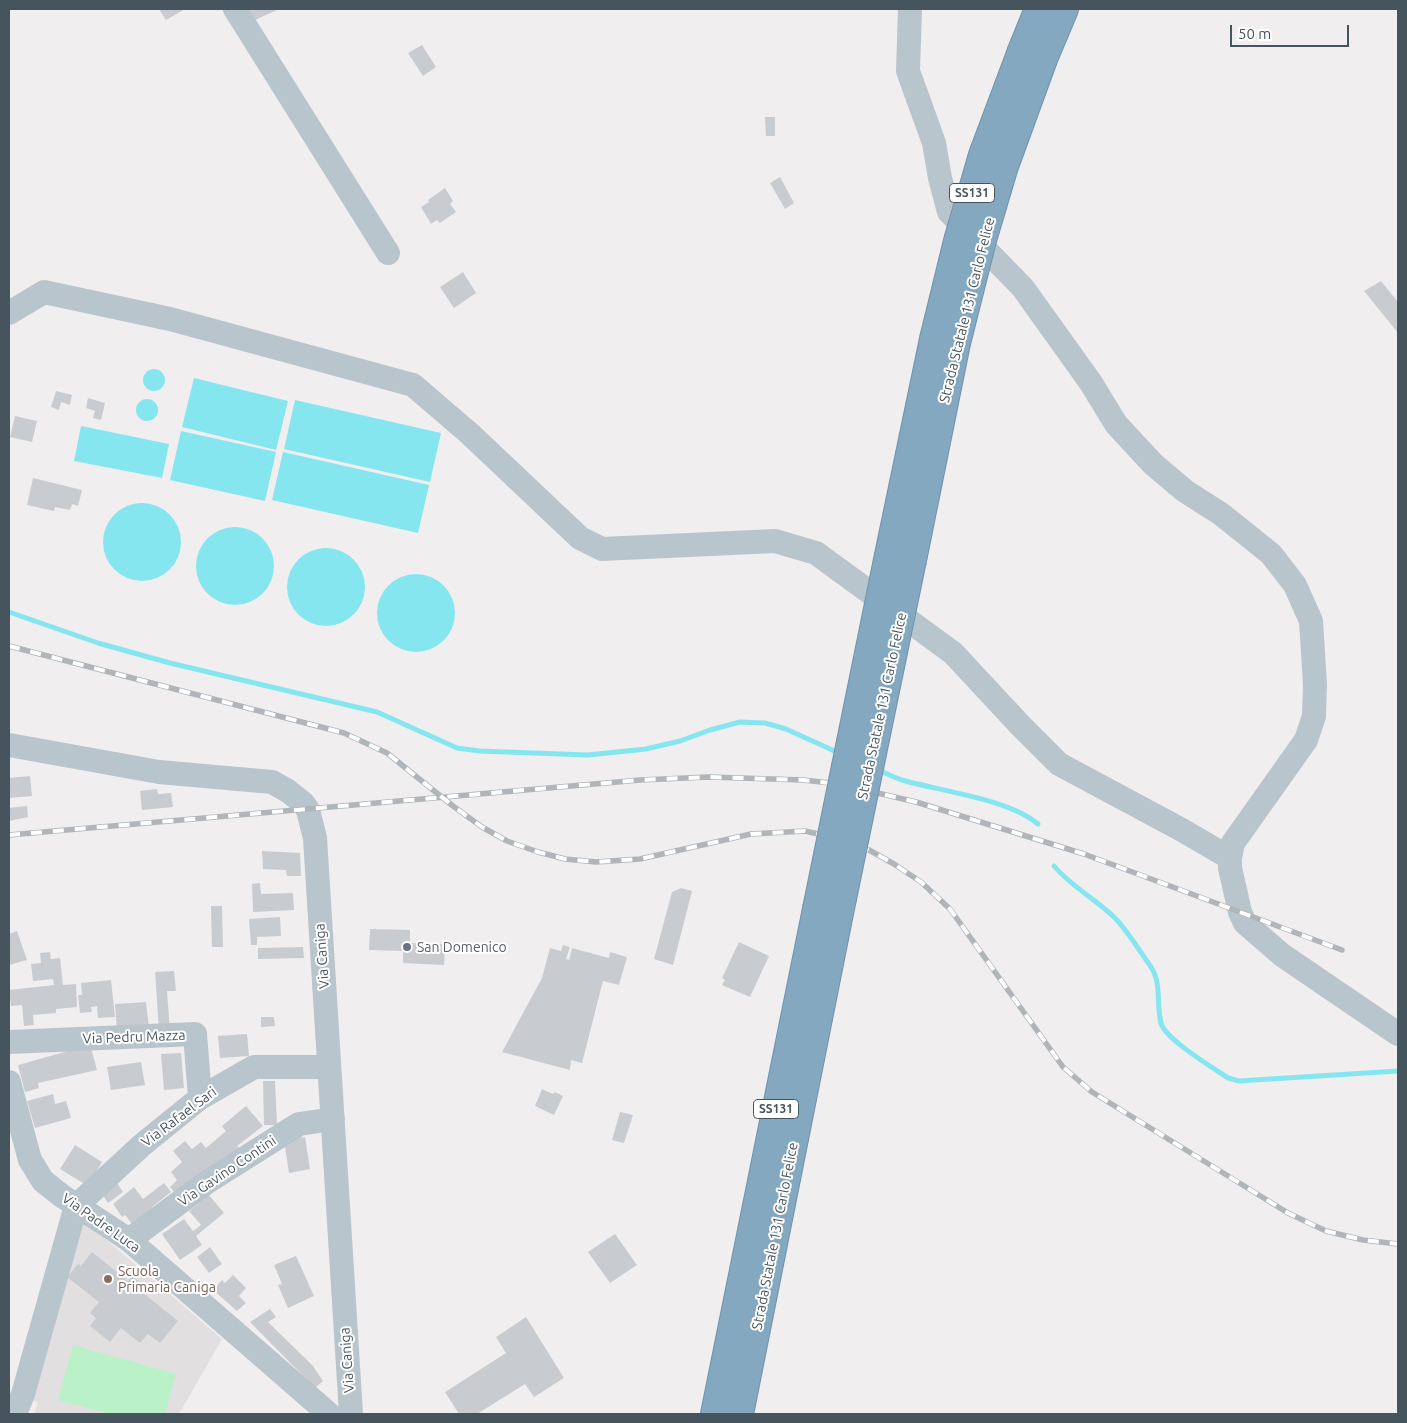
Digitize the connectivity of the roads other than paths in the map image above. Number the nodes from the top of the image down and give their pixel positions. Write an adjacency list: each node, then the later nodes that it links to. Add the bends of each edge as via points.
1 (235, 9): 6 (street)
2 (910, 9): 9 (street, via 908,70 934,143 949,212 1023,288 1091,383 1116,424 1153,464 1185,492 1221,514 1271,554 1295,584 1307,612 1315,685 1314,716 1306,740 1233,843)
3 (1039, 9): 5 (highway, Strada Statale 131 Carlo Felice / SS131)
4 (1064, 9): 5 (highway, Strada Statale 131 Carlo Felice / SS131)
5 (1032, 55): 18 (highway, Strada Statale 131 Carlo Felice / SS131, bridge, via 982,240 945,341)
6 (388, 253)
7 (9, 313): 9 (street, via 44,292 170,319 412,385 470,434 580,538 602,549 775,541 816,552 953,654 1059,764)
8 (9, 745): 12 (street, Via Caniga, via 158,772 272,782 303,802 315,838)
9 (1230, 858): 10 (street, via 1245,923 1282,955)
10 (1398, 1034)
11 (9, 1042): 14 (street, Via Pedru Mazza, via 195,1034)
12 (329, 1067): 14 (street, Via Rafael Sari, via 254,1067); 15 (street, Via Caniga)
13 (9, 1082): 16 (street, Via Padre Luca, via 30,1160 43,1181)
14 (200, 1098): 16 (street, Via Rafael Sari, via 142,1145)
15 (333, 1119): 17 (street, Via Gavino Contini, via 299,1124 207,1182); 21 (street, Via Caniga)
16 (76, 1206): 17 (street, Via Padre Luca); 19 (street)
17 (129, 1240): 20 (street, Via Padre Luca)
18 (748, 1312): 22 (highway, Strada Statale 131 Carlo Felice / SS131); 23 (highway, Strada Statale 131 Carlo Felice / SS131)
19 (16, 1400)
20 (329, 1414)
21 (351, 1414)
22 (715, 1414)
23 (739, 1414)

